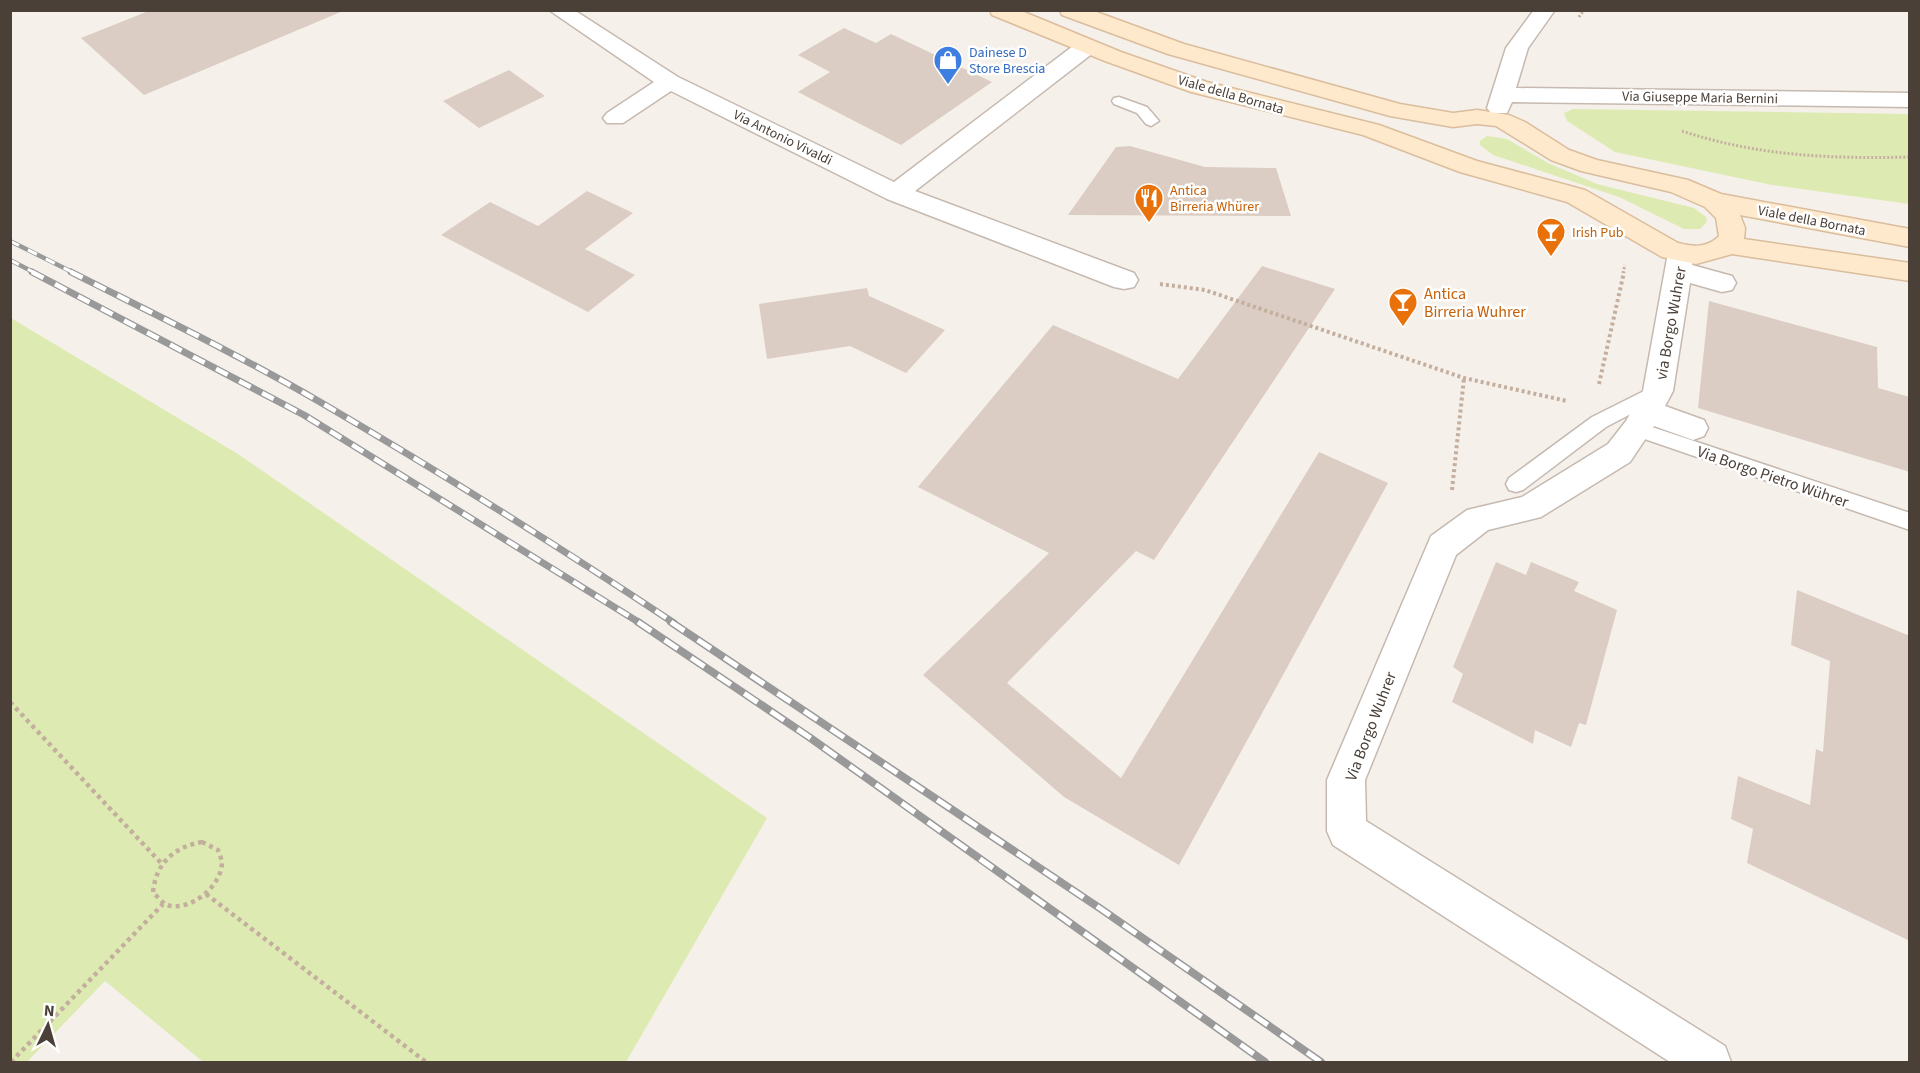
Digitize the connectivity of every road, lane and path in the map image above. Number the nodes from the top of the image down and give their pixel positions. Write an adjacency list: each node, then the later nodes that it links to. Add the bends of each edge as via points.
1 (559, 10): 6 (street, Via Antonio Vivaldi)
2 (1000, 10): 5 (main road, Viale della Bornata)
3 (1070, 10): 12 (main road, Viale della Bornata, via 1243,69 1398,111)
4 (1544, 11): 9 (street, via 1517,48)
5 (1085, 48): 17 (main road, Viale della Bornata, via 1230,96 1391,136); 18 (street)
6 (670, 82): 11 (street); 18 (street, Via Antonio Vivaldi)
7 (1910, 100): 9 (street, Via Giuseppe Maria Bernini)
8 (1119, 101): 13 (lane, via 1142,110)
9 (1501, 101): 10 (street); 14 (street)
10 (1477, 117): 12 (main road, Viale della Bornata); 14 (main road, Viale della Bornata)
11 (615, 118)
12 (1452, 120): 17 (main road, Viale della Bornata, via 1443,129 1442,142)
13 (1151, 121)
14 (1517, 127): 19 (main road, Viale della Bornata, via 1560,155 1590,166 1679,186)
15 (1675, 128): 16 (path, via 1749,148 1838,159)
16 (1910, 157)
17 (1466, 165): 23 (main road, Viale della Bornata, via 1603,207)
18 (896, 193): 25 (street, Via Antonio Vivaldi)
19 (1714, 201): 20 (main road, Viale della Bornata); 21 (main road, via 1732,227)
20 (1910, 238)
21 (1728, 244): 23 (main road, Viale della Bornata, via 1723,250); 24 (main road)
22 (1627, 256): 28 (path)
23 (1680, 262): 26 (street); 30 (street, via Borgo Wuhrer)
24 (1910, 272)
25 (1124, 280): 27 (path, via 1205,290)
26 (1722, 283)
27 (1464, 378): 29 (path, via 1564,402); 34 (path)
28 (1597, 393)
29 (1575, 399)
30 (1640, 421): 31 (street, Via Borgo Pietro Wührer); 32 (lane, via 1599,422); 33 (lane, Via Borgo Pietro Wührer); 34 (street, via 1530,508 1479,519)
31 (1693, 428)
32 (1516, 484)
33 (1910, 522)
34 (1443, 546): 41 (street, Via Borgo Wuhrer, via 1346,780 1347,831)
35 (10, 702): 36 (path)
36 (162, 864): 37 (path, via 192,843 211,844 222,856 220,875); 38 (path, via 153,892)
37 (206, 894): 38 (path, via 183,905); 40 (path)
38 (163, 904): 39 (path)
39 (11, 1062)
40 (426, 1062)
41 (1709, 1062)

